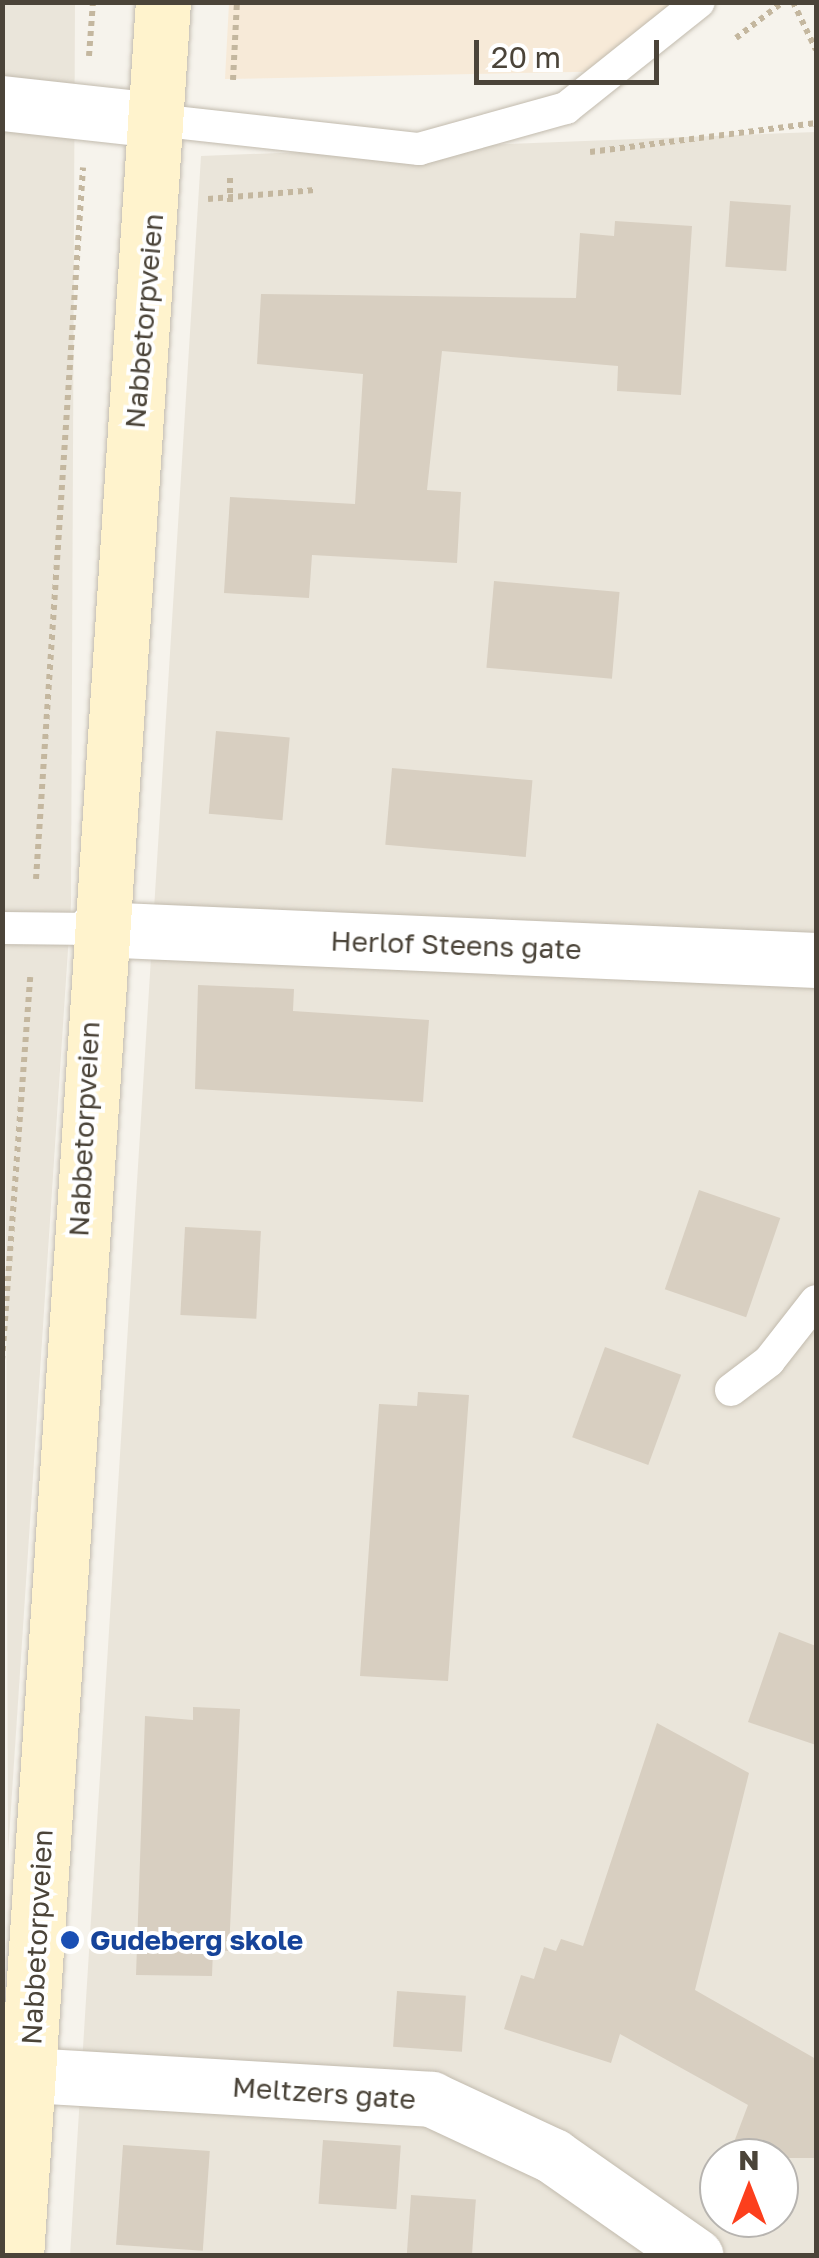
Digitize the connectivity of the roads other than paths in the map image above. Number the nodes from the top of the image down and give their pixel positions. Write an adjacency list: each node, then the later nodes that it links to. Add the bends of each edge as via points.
1 (163, 2): 4 (street, Nabbetorpveien)
2 (699, 2): 4 (lane, via 566,108 419,149)
3 (2, 103): 4 (street)
4 (156, 120): 6 (street, Nabbetorpveien)
5 (18, 929): 6 (lane)
6 (96, 929): 7 (street, Herlof Steens gate); 10 (street, Nabbetorpveien)
7 (816, 960)
8 (816, 1301): 9 (lane, via 769,1362)
9 (731, 1390)
10 (29, 2074): 11 (street, Nabbetorpveien); 12 (street, Meltzers gate, via 432,2099 553,2156)
11 (16, 2256)
12 (696, 2256)

